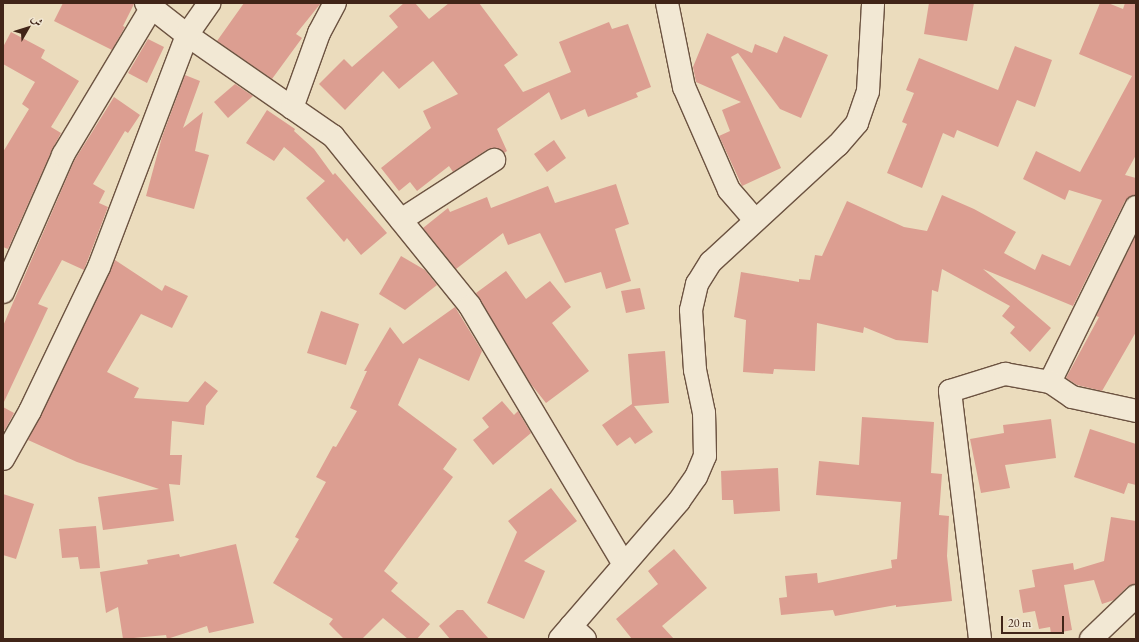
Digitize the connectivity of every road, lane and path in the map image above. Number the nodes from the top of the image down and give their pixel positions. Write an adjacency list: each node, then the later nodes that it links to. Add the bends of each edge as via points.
1 (209, 3): 6 (street)
2 (335, 3): 7 (street, via 319,33)
3 (666, 3): 11 (street, via 684,87 729,190)
4 (873, 3): 11 (street, via 868,91 857,123 838,145)
5 (149, 5): 6 (street); 12 (street, via 63,155)
6 (187, 35): 7 (street); 15 (street, via 99,266 30,412)
7 (292, 108): 10 (street, via 333,136)
8 (494, 160): 10 (street)
9 (1136, 207): 13 (street)
10 (401, 220): 16 (street, via 470,306)
11 (755, 220): 16 (street, via 711,262 696,284 691,310 695,370 704,413 705,456 696,477 679,501)
12 (3, 292)
13 (1050, 382): 14 (street, via 1072,397); 19 (street, via 1004,374 950,391)
14 (1136, 411)
15 (3, 459)
16 (623, 563): 18 (street)
17 (1136, 596): 20 (street)
18 (572, 635)
19 (980, 639)
20 (1091, 639)

